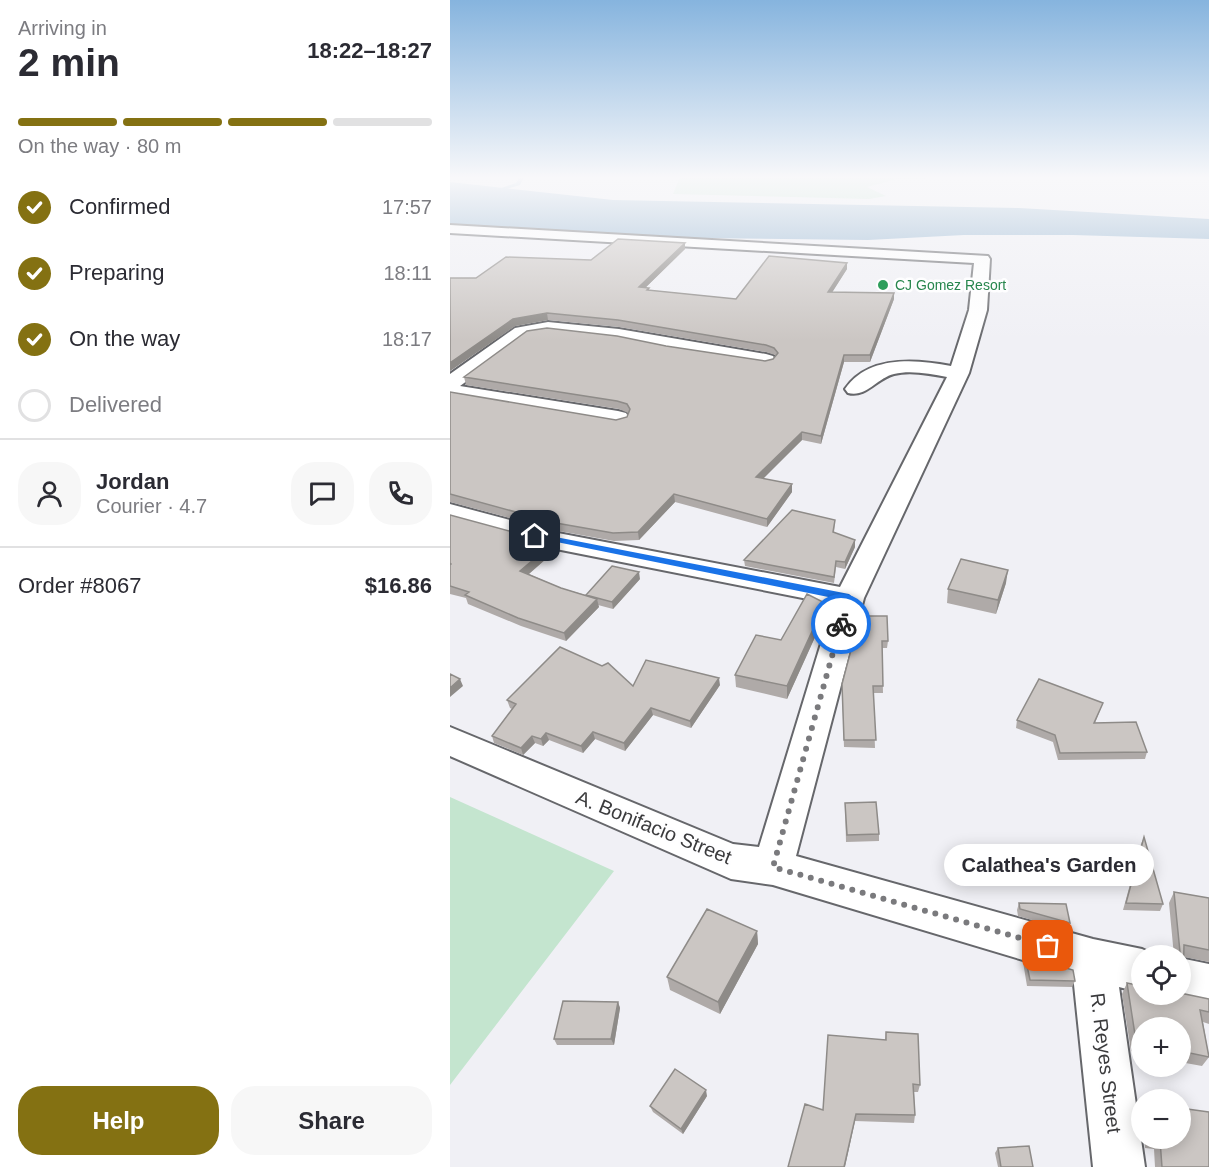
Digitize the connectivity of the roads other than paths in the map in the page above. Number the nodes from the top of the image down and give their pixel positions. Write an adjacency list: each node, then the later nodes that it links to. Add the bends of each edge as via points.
1 (494, 231): 3 (street, via 982,259 978,310)
2 (766, 360): 4 (street, via 548,327 522,332)
3 (959, 373): 5 (street, via 914,365 887,369 868,377); 9 (street)
4 (450, 384)
5 (855, 389)
6 (450, 391): 7 (street)
7 (618, 418)
8 (450, 512): 9 (street, via 556,541)
9 (849, 598): 11 (street)
10 (450, 741): 11 (street, A. Bonifacio Street, via 731,861)
11 (773, 867): 12 (street, A. Bonifacio Street)
12 (1093, 960): 13 (street, A. Bonifacio Street); 16 (street, R. Reyes Street)
13 (1131, 969)
14 (1191, 982): 15 (street)
15 (1209, 986)
16 (1119, 1167)

